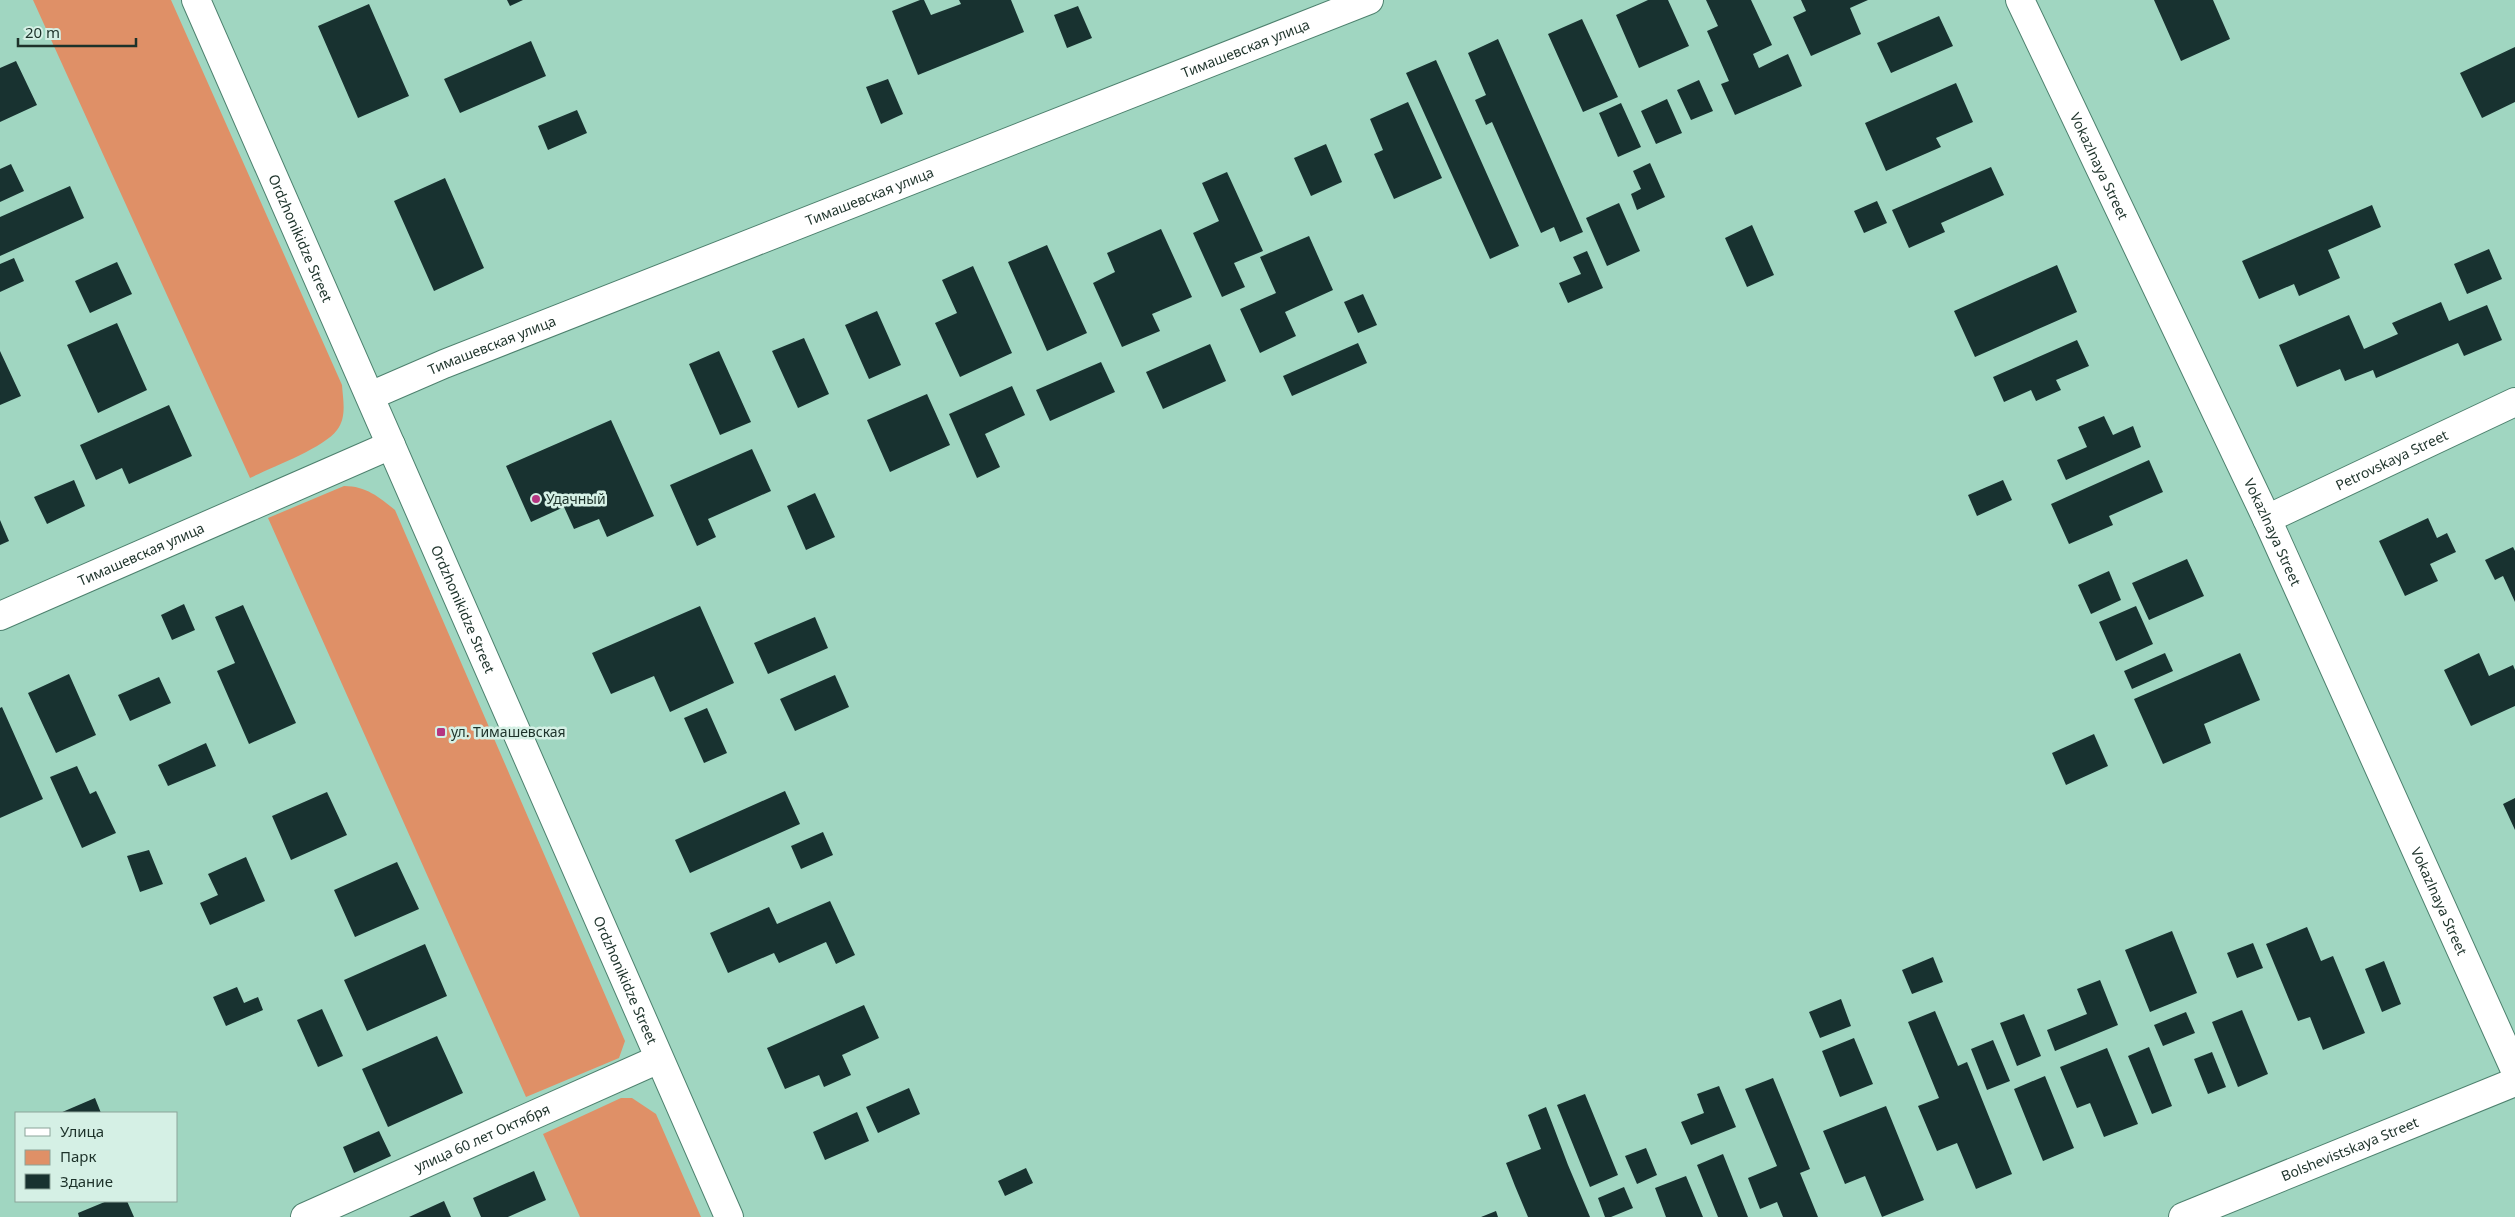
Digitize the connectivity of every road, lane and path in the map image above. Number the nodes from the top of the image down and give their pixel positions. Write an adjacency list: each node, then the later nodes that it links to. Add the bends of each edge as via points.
1 (196, 0): 4 (street, Ordzhonikidze Street)
2 (1369, 0): 4 (street, Тимашевская улица, via 463,356)
3 (2020, 0): 7 (street, Vokazlnaya Street)
4 (370, 396): 6 (street, Ordzhonikidze Street)
5 (2515, 402): 7 (street, Petrovskaya Street)
6 (391, 445): 8 (street, Тимашевская улица); 9 (street, Ordzhonikidze Street)
7 (2267, 519): 10 (street, Vokazlnaya Street)
8 (0, 616)
9 (659, 1059): 12 (street, улица 60 лет Октября); 13 (street, Ordzhonikidze Street)
10 (2515, 1070)
11 (2515, 1082): 14 (street, Bolshevistskaya Street)
12 (305, 1217)
13 (729, 1217)
14 (2183, 1217)

